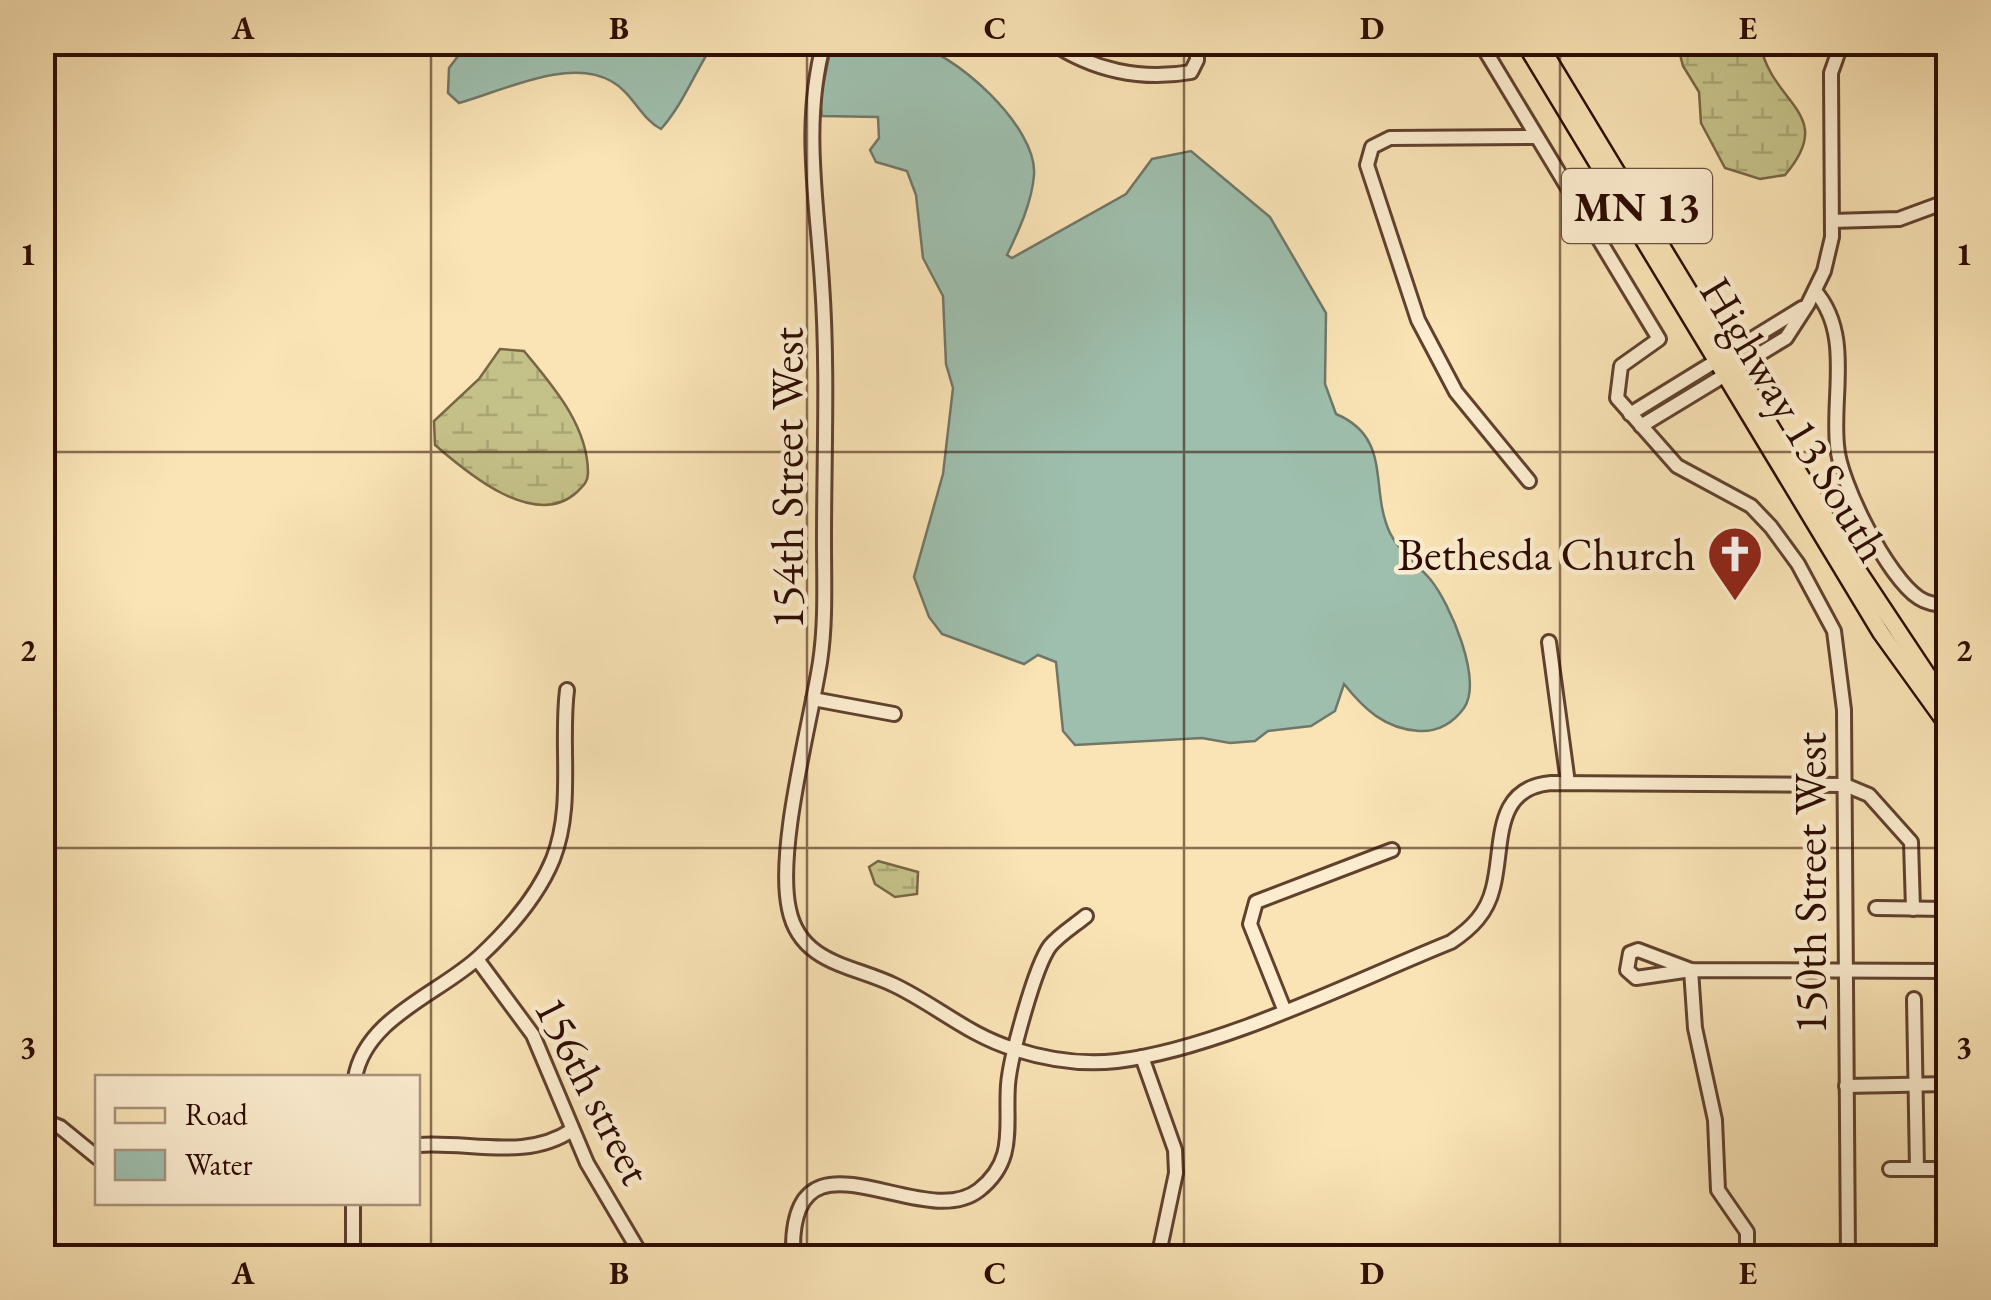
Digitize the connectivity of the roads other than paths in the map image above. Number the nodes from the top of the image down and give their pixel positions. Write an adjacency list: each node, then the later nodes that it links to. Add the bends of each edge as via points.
1 (824, 42): 20 (street, 154th Street West, via 813,83 810,152 824,416 824,626)
2 (1051, 42): 3 (street, via 1082,62 1172,76 1191,72)
3 (1197, 42)
4 (1480, 42): 8 (street)
5 (1524, 42): 12 (main road, Highway 13 South / MN 13)
6 (1538, 42): 12 (main road, Highway 13 South / MN 13)
7 (1842, 42): 10 (street, via 1831,73)
8 (1536, 137): 14 (street, via 1659,339 1620,366 1617,398); 16 (street, via 1390,138 1372,147 1367,165 1418,320 1456,392)
9 (1948, 202): 10 (street, via 1899,219)
10 (1832, 221): 11 (street, via 1824,272)
11 (1811, 298): 12 (street); 13 (street, via 1786,338); 17 (street, via 1831,310 1837,334 1841,474 1902,582 1925,602)
12 (1721, 358): 13 (main road, Highway 13 South / MN 13); 14 (street)
13 (1730, 373): 15 (street); 21 (main road, Highway 13 South / MN 13); 23 (main road, Highway 13 South / MN 13, via 1881,633)
14 (1630, 414): 15 (street, 150th Street West)
15 (1641, 426): 25 (street, 150th Street West, via 1677,466 1752,506 1798,564 1834,631)
16 (1529, 482)
17 (1948, 605)
18 (1550, 642): 24 (street)
19 (567, 690): 31 (street, via 564,812 552,861 533,896)
20 (813, 699): 22 (street); 36 (street, 154th Street West, via 792,818 789,913 810,948 837,967 881,978 954,1024)
21 (1948, 706)
22 (894, 714)
23 (1948, 726)
24 (1568, 783): 25 (street); 35 (street, via 1538,784 1509,805 1494,886 1474,927)
25 (1845, 785): 28 (street, via 1869,795 1911,842); 32 (street, 150th Street West)
26 (1392, 850): 35 (street, via 1256,902 1250,924)
27 (1876, 908): 28 (street)
28 (1913, 908): 29 (street)
29 (1948, 909)
30 (1086, 916): 36 (street, via 1050,947)
31 (477, 958): 38 (street, via 384,1027); 43 (street, 156th street, via 533,1036)
32 (1844, 970): 33 (street); 41 (street, 150th Street West); 54 (street, via 1691,970 1695,1028 1715,1120 1718,1190 1747,1232)
33 (1948, 971)
34 (1914, 1000): 39 (street)
35 (1284, 1009): 37 (street)
36 (1014, 1049): 37 (street, via 1067,1062); 50 (street, via 1008,1147 977,1192 923,1202 863,1183 822,1187 792,1224)
37 (1142, 1057): 53 (street, via 1175,1150)
38 (355, 1075)
39 (1916, 1084): 40 (street); 41 (street); 47 (street)
40 (1948, 1084)
41 (1846, 1086): 55 (street, 150th Street West)
42 (42, 1120): 45 (street)
43 (572, 1130): 44 (street, via 525,1148); 52 (street, 156th street)
44 (420, 1146)
45 (95, 1156)
46 (1890, 1169): 47 (street)
47 (1916, 1169): 48 (street)
48 (1948, 1169)
49 (353, 1205): 51 (street)
50 (793, 1251)
51 (353, 1258)
52 (643, 1258)
53 (1158, 1258)
54 (1747, 1258)
55 (1848, 1258)

